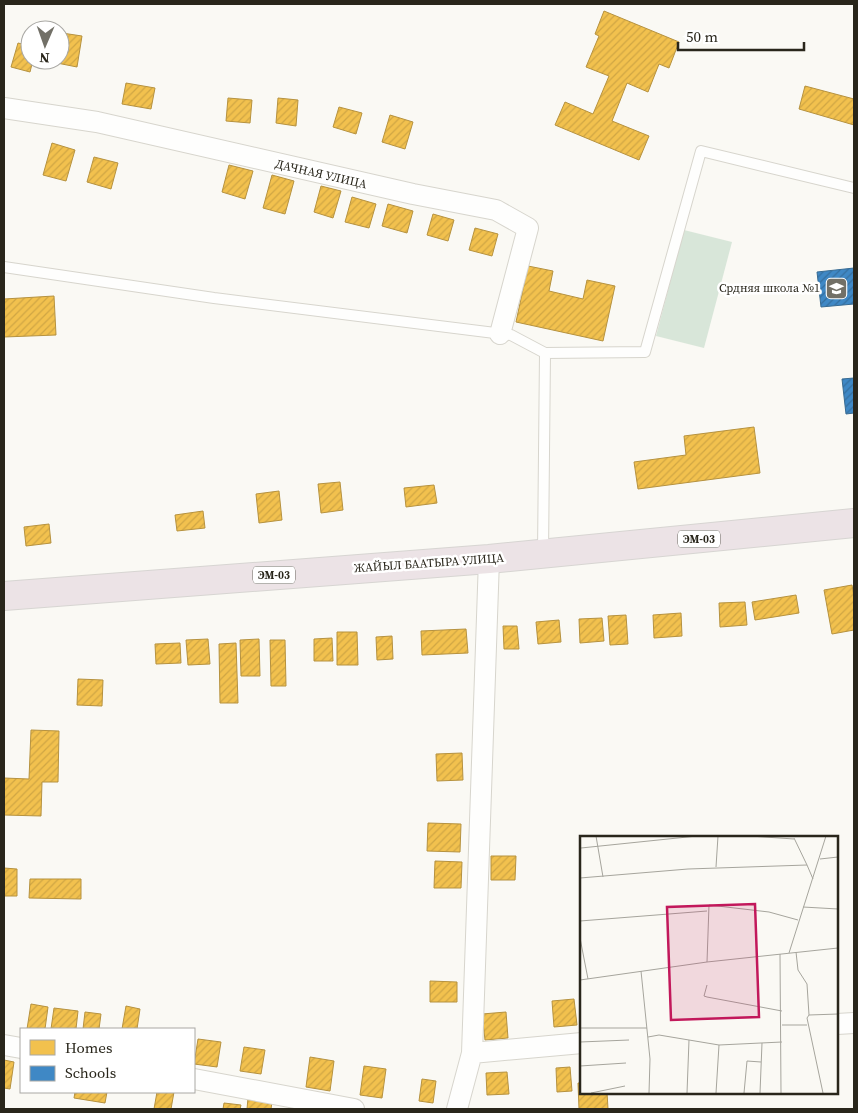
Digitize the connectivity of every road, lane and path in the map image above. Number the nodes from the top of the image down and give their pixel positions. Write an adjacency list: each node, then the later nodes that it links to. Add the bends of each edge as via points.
1 (4, 108): 4 (street, ДАЧНАЯ УЛИЦА, via 97,122 496,210 528,228)
2 (854, 188): 5 (lane, via 701,151 645,352)
3 (4, 267): 4 (lane, via 214,298)
4 (500, 334): 5 (lane, via 512,335)
5 (545, 353): 7 (lane)
6 (854, 523): 7 (highway, ЖАЙЫЛ БААТЫРА УЛИЦА / ЭМ-03)
7 (543, 554): 8 (highway, ЖАЙЫЛ БААТЫРА УЛИЦА / ЭМ-03)
8 (489, 559): 9 (highway, ЖАЙЫЛ БААТЫРА УЛИЦА / ЭМ-03); 15 (street)
9 (4, 596)
10 (854, 1023): 11 (street)
11 (838, 1024)
12 (580, 1043): 15 (street)
13 (4, 1045): 14 (street)
14 (20, 1048)
15 (472, 1053): 18 (street)
16 (195, 1079): 17 (street)
17 (354, 1109)
18 (458, 1109)

